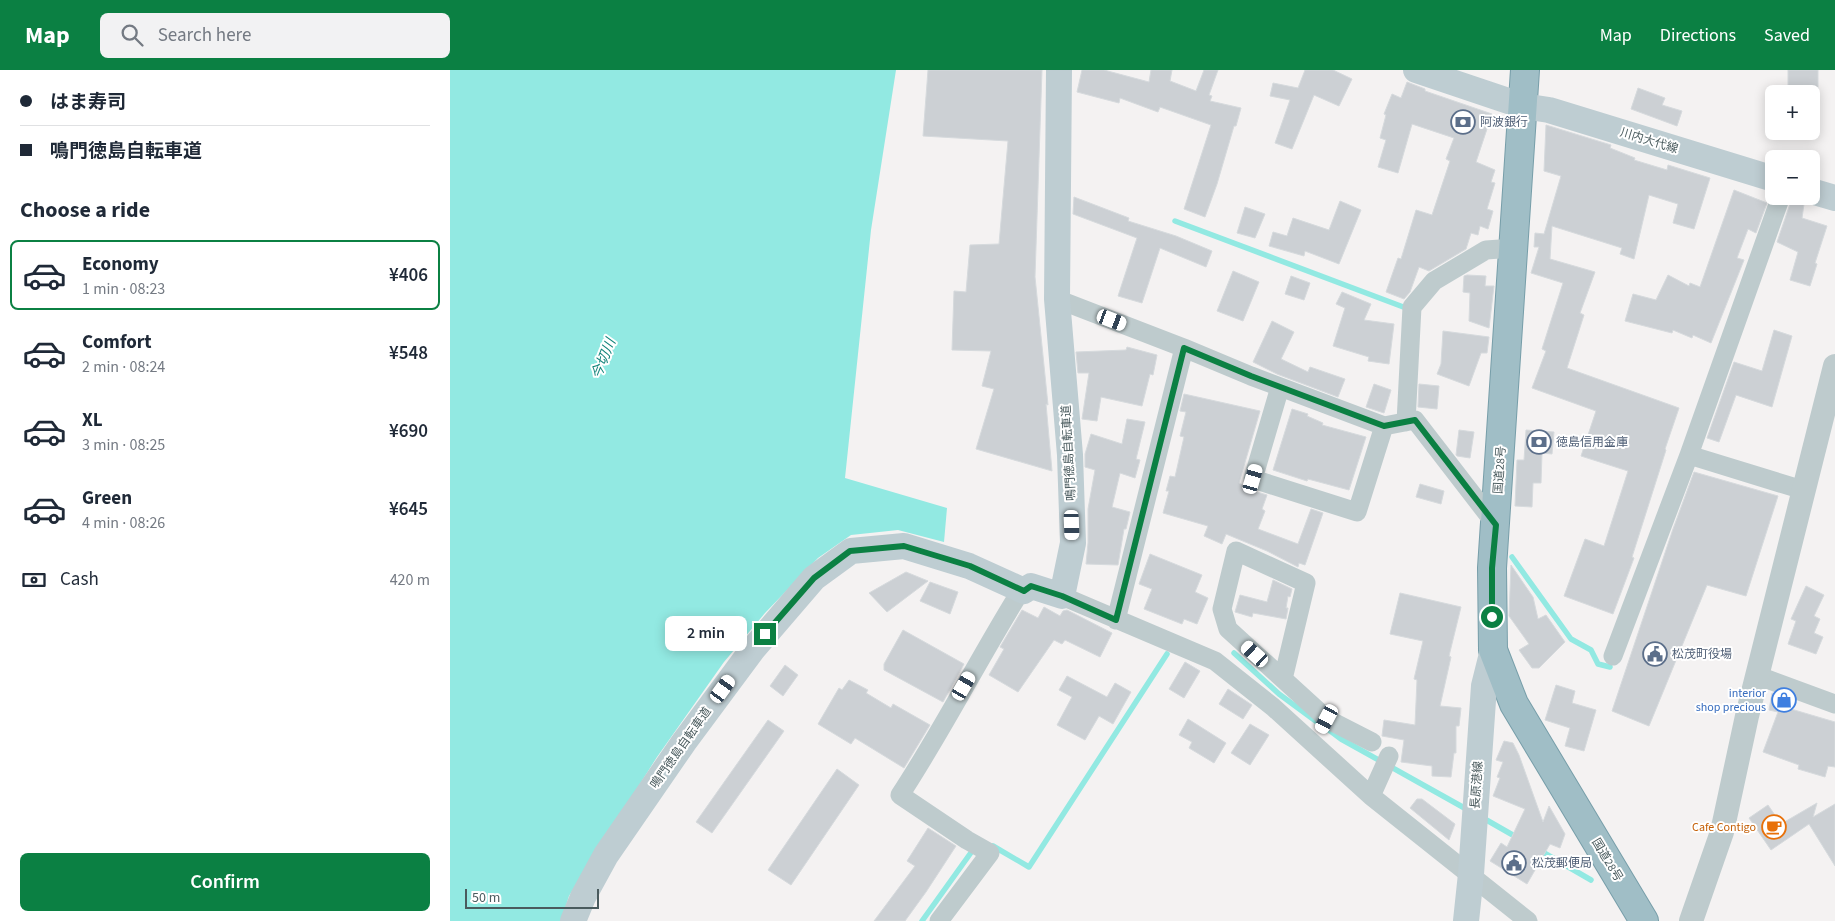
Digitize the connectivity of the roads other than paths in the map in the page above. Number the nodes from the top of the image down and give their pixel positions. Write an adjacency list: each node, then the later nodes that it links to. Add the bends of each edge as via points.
1 (1058, 70): 10 (main road, 鳴門徳島自転車道)
2 (1416, 70): 4 (main road)
3 (1526, 70): 4 (highway, 国道28号)
4 (1523, 106): 5 (main road, 川内大代線, via 1549,110); 9 (highway, 国道28号)
5 (1765, 176)
6 (1820, 194): 7 (main road)
7 (1835, 198)
8 (1778, 205): 16 (street)
9 (1514, 248): 14 (street, via 1486,250 1434,281 1412,307); 18 (highway, 国道28号)
10 (1057, 299): 11 (street); 20 (main road, 鳴門徳島自転車道, via 1070,455 1073,542)
11 (1184, 348): 13 (street); 21 (street)
12 (1835, 366): 17 (street)
13 (1280, 387): 15 (street); 15 (street, via 1253,479 1357,512)
14 (1406, 422): 15 (street); 18 (street, via 1415,420)
15 (1384, 426)
16 (1689, 455): 17 (street); 23 (street)
17 (1803, 490): 24 (street)
18 (1496, 525): 22 (highway, 国道28号, via 1492,568)
19 (1024, 591): 20 (main road, 鳴門徳島自転車道, via 1031,586); 33 (main road, 鳴門徳島自転車道, via 970,566 904,546 850,551 814,578 753,649 606,855); 34 (street, via 984,651 900,794 990,853)
20 (1062, 596): 21 (street)
21 (1116, 620): 29 (street, via 1216,661)
22 (1493, 650): 32 (main road, 長原港線, via 1484,686); 37 (highway, 国道28号, via 1514,704)
23 (1613, 656)
24 (1756, 675): 26 (street); 38 (street, via 1722,832)
25 (1283, 679): 25 (street, via 1228,629 1222,609 1236,551 1306,582); 27 (street)
26 (1835, 704)
27 (1327, 719): 28 (street); 29 (street)
28 (1372, 742)
29 (1314, 744): 31 (street)
30 (1389, 756): 31 (street)
31 (1371, 796): 32 (street)
32 (1471, 874): 35 (main road, 長原港線); 36 (street)
33 (573, 921)
34 (939, 921)
35 (1466, 921)
36 (1528, 921)
37 (1644, 921)
38 (1691, 921)

